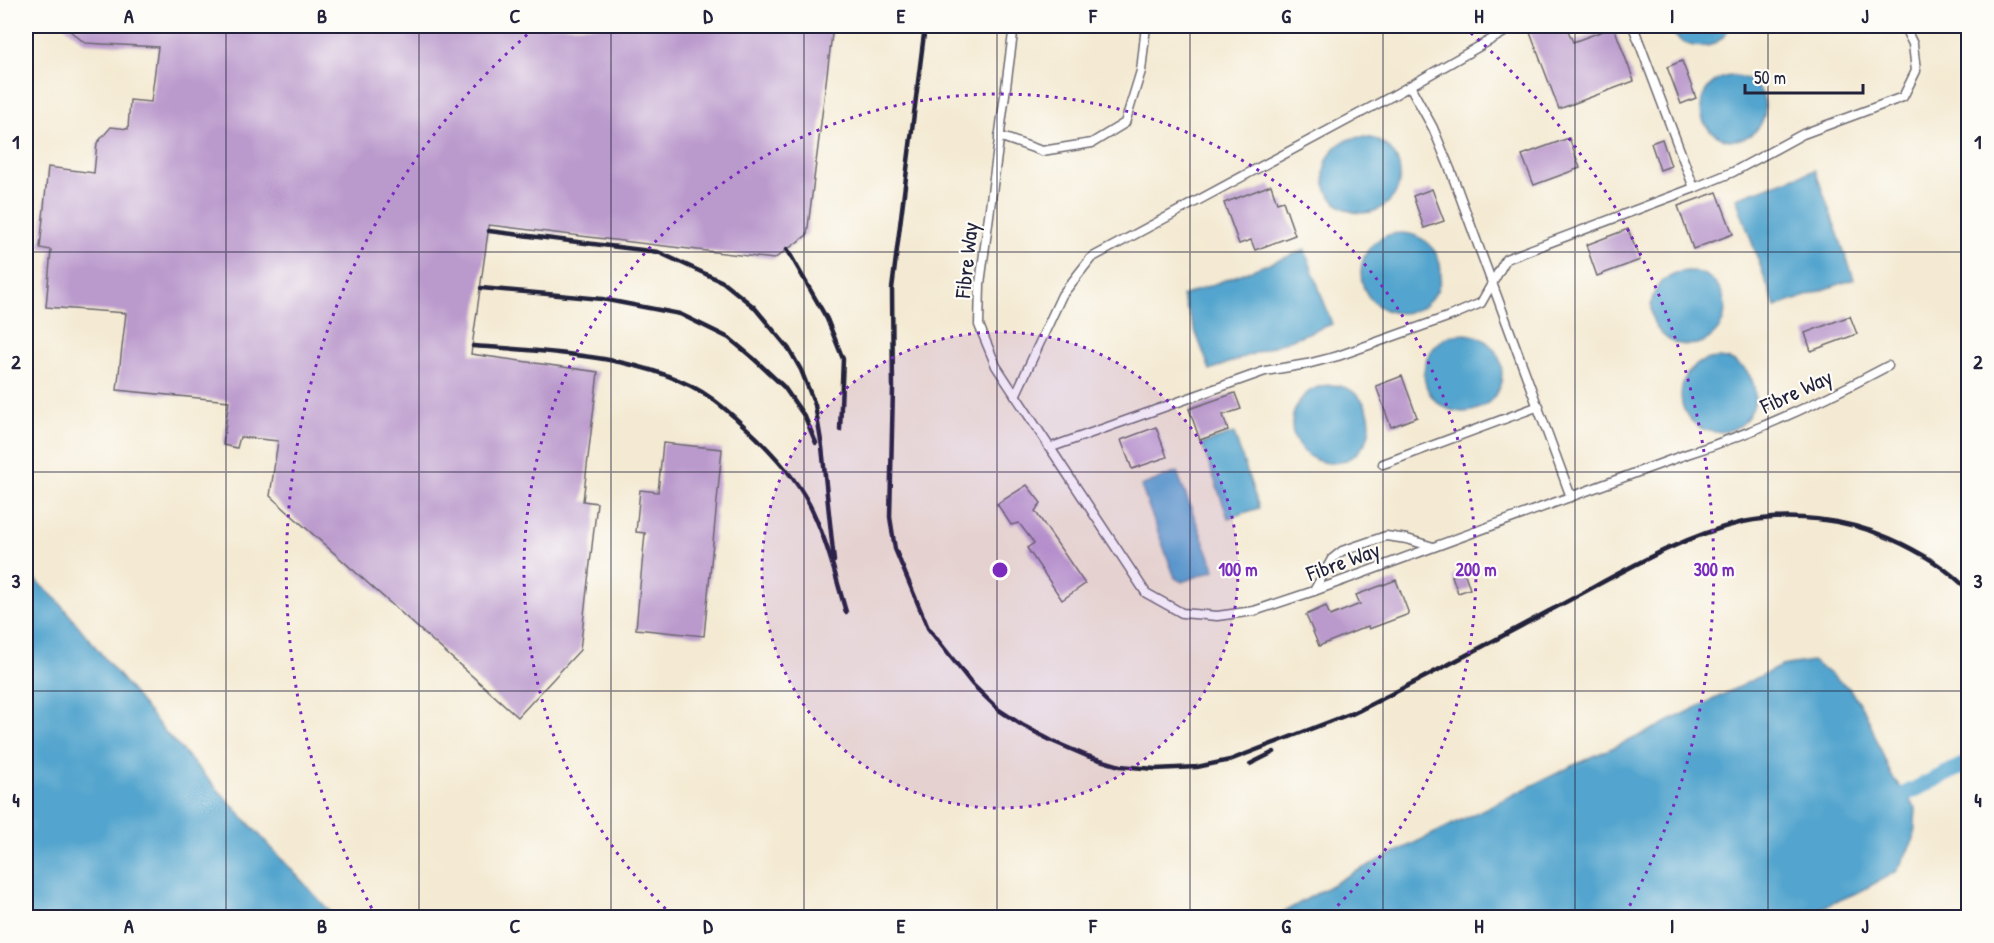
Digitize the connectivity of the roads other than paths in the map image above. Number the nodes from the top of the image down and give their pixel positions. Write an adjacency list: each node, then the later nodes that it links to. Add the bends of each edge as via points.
1 (1014, 26): 7 (lane, Fibre Way)
2 (1146, 26): 7 (lane, via 1141,71 1125,123 1092,143 1042,151)
3 (1515, 26): 6 (lane)
4 (1633, 26): 8 (lane)
5 (1904, 26): 8 (lane, via 1913,44 1916,71 1903,97 1803,134)
6 (1410, 86): 9 (lane, via 1433,128); 11 (lane, via 1091,258 1062,295)
7 (999, 136): 11 (lane, Fibre Way, via 980,284 979,325 996,366)
8 (1694, 188): 9 (lane, via 1506,259)
9 (1493, 281): 12 (lane); 13 (lane, via 1481,303 1453,315 1338,357 1265,370)
10 (1888, 366): 15 (lane, Fibre Way, via 1729,441)
11 (1015, 396): 13 (lane, Fibre Way)
12 (1539, 406): 14 (lane); 15 (lane)
13 (1049, 448): 17 (lane, Fibre Way, via 1146,593 1182,613 1217,616 1254,611)
14 (1383, 464)
15 (1571, 497): 16 (lane, Fibre Way)
16 (1433, 547): 17 (lane, Fibre Way); 17 (lane, via 1386,536 1341,551)
17 (1314, 591)

